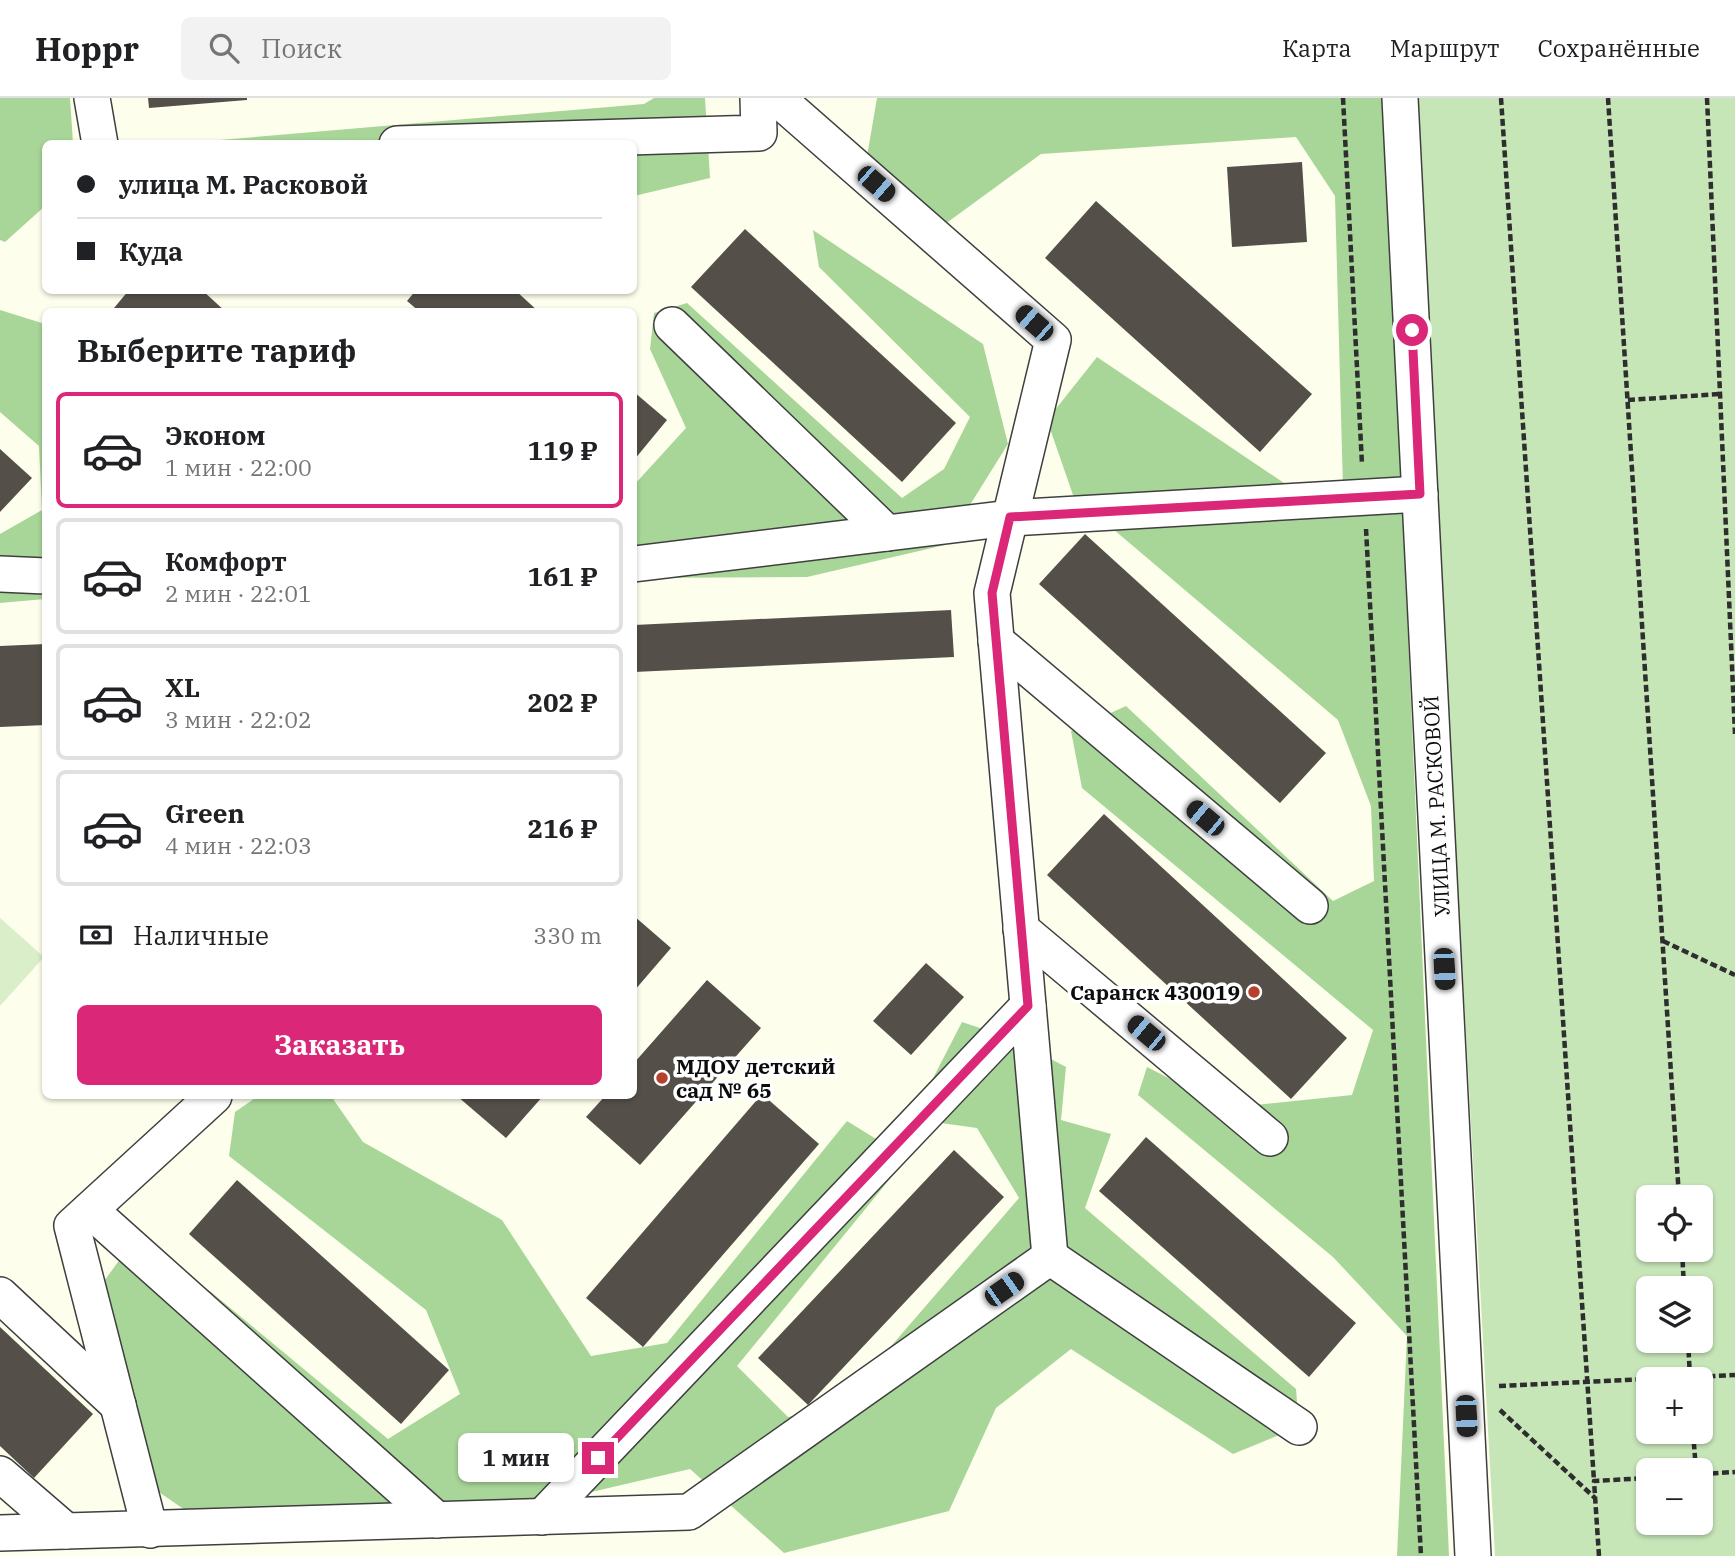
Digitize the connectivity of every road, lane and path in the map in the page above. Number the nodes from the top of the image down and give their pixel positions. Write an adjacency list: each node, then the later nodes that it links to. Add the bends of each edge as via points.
1 (92, 98): 9 (street)
2 (758, 98): 10 (street, via 759,133)
3 (777, 98): 16 (street, via 1053,340)
4 (1343, 98): 15 (path)
5 (1400, 98): 14 (street, УЛИЦА М. РАСКОВОЙ)
6 (1501, 98): 37 (path)
7 (1608, 98): 13 (path)
8 (1707, 98): 12 (path)
9 (99, 140)
10 (529, 140)
11 (672, 325): 17 (street)
12 (1720, 394): 13 (path); 22 (path)
13 (1628, 400): 25 (path)
14 (1420, 494): 15 (street); 52 (street, УЛИЦА М. РАСКОВОЙ)
15 (1364, 497): 16 (street); 51 (path)
16 (1010, 517): 17 (street); 21 (street, via 992,593)
17 (887, 533): 18 (street)
18 (637, 564)
19 (0, 574): 20 (street)
20 (42, 576)
21 (996, 641): 23 (street); 24 (street)
22 (1735, 734)
23 (1310, 906)
24 (1021, 929): 27 (street); 29 (street)
25 (1662, 941): 26 (path); 30 (path)
26 (1735, 975)
27 (1028, 1006): 32 (street); 46 (street)
28 (211, 1099): 31 (street)
29 (1270, 1138)
30 (1678, 1185)
31 (90, 1210): 39 (street, via 72,1226); 47 (street)
32 (1050, 1257): 40 (street); 46 (street, via 689,1512)
33 (0, 1295): 39 (street)
34 (1735, 1375): 35 (path)
35 (1713, 1376)
36 (1636, 1380): 37 (path)
37 (1587, 1382): 38 (path); 45 (path)
38 (1490, 1387)
39 (118, 1405): 48 (street)
40 (1299, 1427)
41 (1735, 1472): 42 (path)
42 (1713, 1473)
43 (0, 1474): 49 (street)
44 (1636, 1479): 45 (path)
45 (1594, 1481): 53 (path)
46 (542, 1517): 47 (street)
47 (437, 1520): 48 (street)
48 (150, 1530): 49 (street)
49 (66, 1531): 50 (street)
50 (0, 1533)
51 (1421, 1556)
52 (1473, 1556)
53 (1599, 1556)

